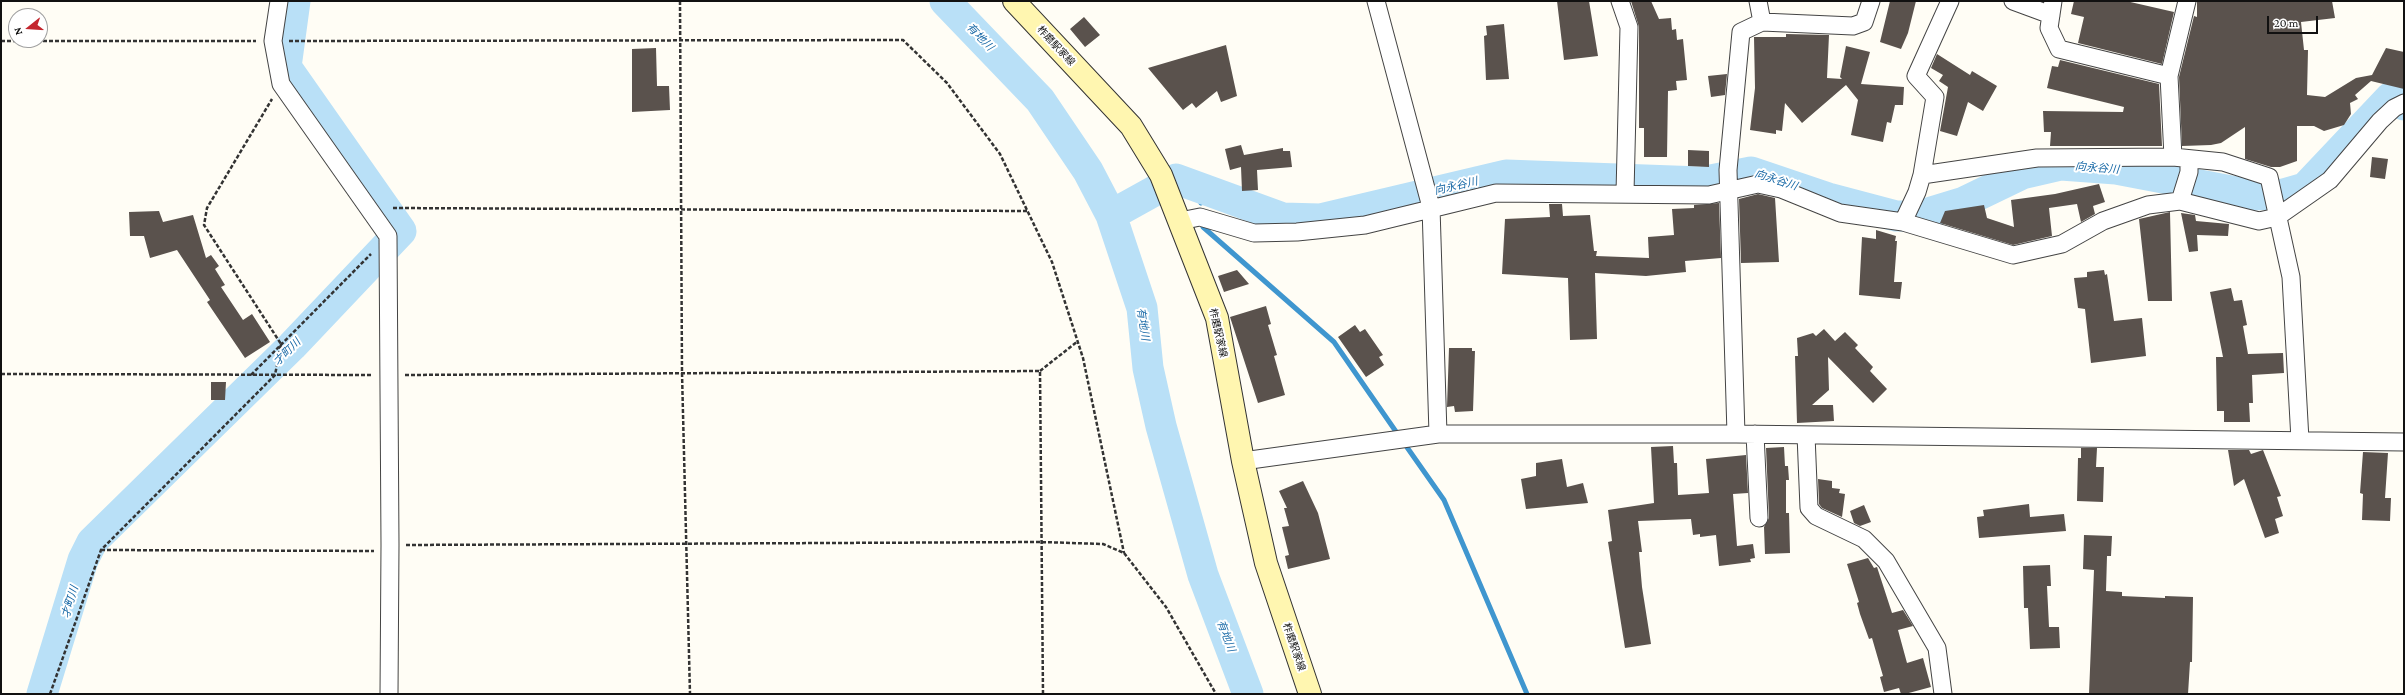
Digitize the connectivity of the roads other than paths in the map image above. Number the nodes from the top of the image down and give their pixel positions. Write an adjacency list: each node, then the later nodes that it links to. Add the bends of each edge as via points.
1 (279, 1): 31 (street, via 272,41 280,84 388,236)
2 (1014, 1): 21 (main road, 柞磨駅家線, via 1131,126 1165,184)
3 (1376, 1): 19 (street)
4 (1620, 1): 17 (street, via 1629,28)
5 (1758, 1): 11 (street)
6 (1871, 1): 11 (street, via 1864,22 1853,26)
7 (1950, 1): 15 (street, via 1916,76 1935,97)
8 (2013, 1): 10 (street)
9 (2187, 1): 12 (street)
10 (2052, 8): 12 (street, via 2049,28 2058,49)
11 (1762, 22): 16 (street, via 1741,32)
12 (2169, 76): 14 (street)
13 (2399, 105): 20 (street, via 2380,121 2330,180)
14 (2183, 163): 15 (street, via 2037,158); 18 (street); 20 (street, via 2223,162 2269,177)
15 (1922, 175): 22 (street, via 1918,192)
16 (1728, 190): 17 (street, via 1709,195); 22 (street, via 1758,184 1781,189 1840,213); 24 (street)
17 (1625, 193): 19 (street, via 1496,193)
18 (2180, 201): 20 (street, via 2259,221); 22 (street, via 2148,205 2103,221 2062,244 2013,255)
19 (1430, 207): 21 (street, via 1365,225 1296,232 1254,233 1200,217); 23 (street)
20 (2277, 217): 27 (street, via 2291,277)
21 (1180, 221): 29 (main road, 柞磨駅家線, via 1217,318)
22 (1903, 222)
23 (1438, 434): 24 (street); 29 (street)
24 (1736, 434): 25 (street)
25 (1755, 434): 26 (street); 30 (street)
26 (1806, 435): 27 (street); 33 (street, via 1808,508 1816,516 1864,539 1886,561 1937,648)
27 (2300, 440): 28 (street)
28 (2404, 442)
29 (1243, 461): 32 (main road, 柞磨駅家線, via 1266,563)
30 (1759, 518)
31 (389, 694)
32 (1310, 694)
33 (1943, 694)

